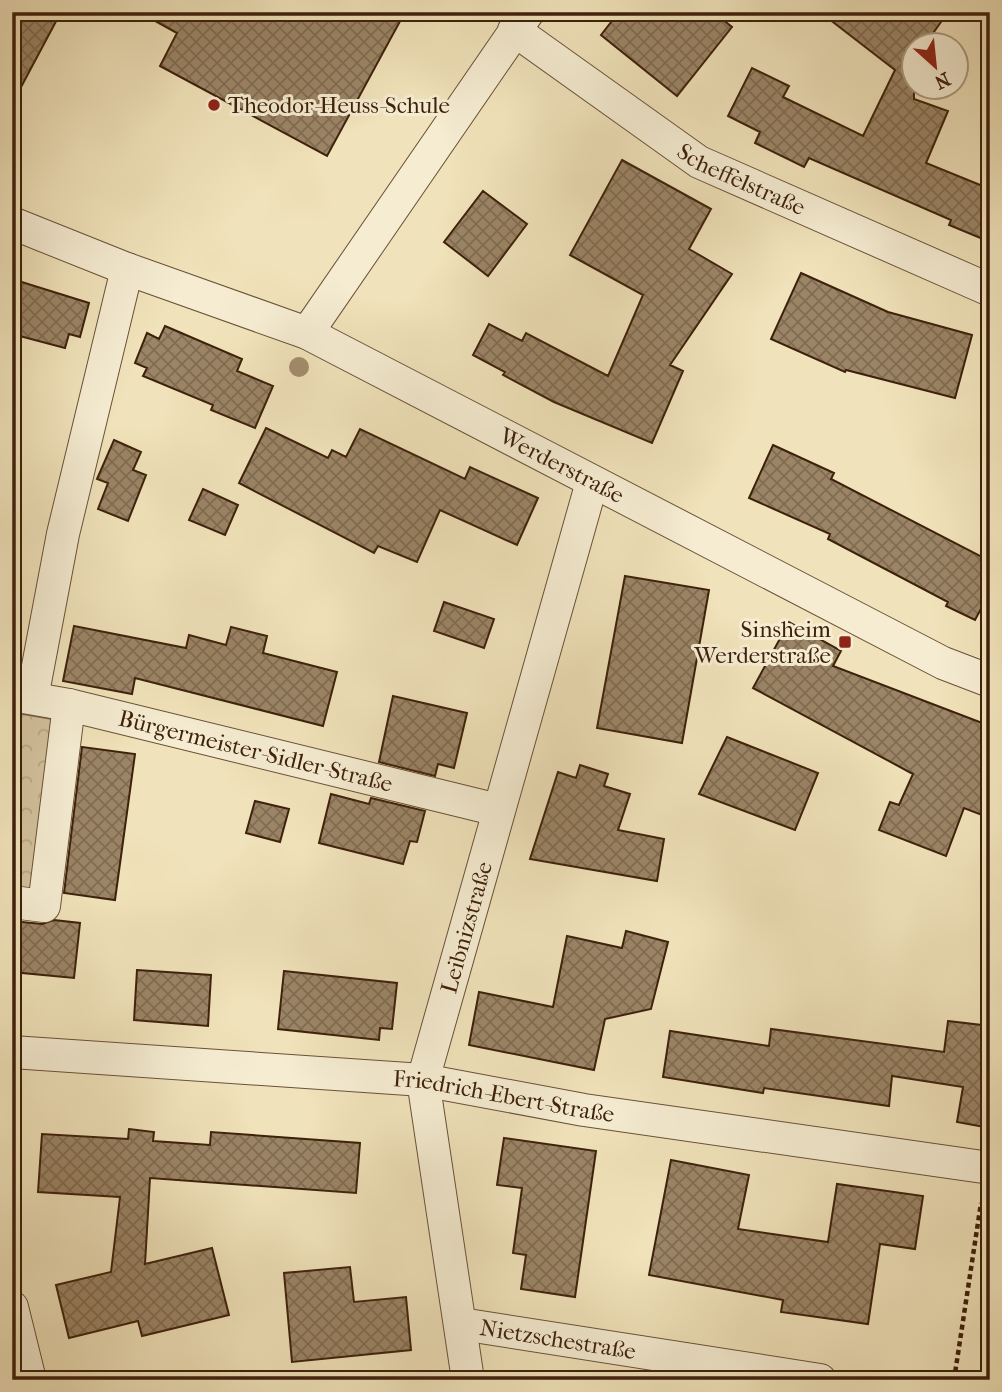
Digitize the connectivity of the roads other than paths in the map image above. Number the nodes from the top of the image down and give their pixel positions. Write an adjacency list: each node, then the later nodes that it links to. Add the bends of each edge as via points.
1 (521, 21): 4 (street, Scheffelstraße, via 699,162); 5 (street)
2 (12, 223): 3 (street, Werderstraße)
3 (127, 269): 5 (street, Werderstraße); 8 (street)
4 (990, 290)
5 (307, 333): 6 (street, Werderstraße)
6 (592, 482): 7 (street, Werderstraße, via 943,663); 10 (street, Leibnizstraße)
7 (990, 681)
8 (22, 697): 9 (street, Bürgermeister-Sidler-Straße)
9 (69, 705): 10 (street, Bürgermeister-Sidler-Straße); 11 (street, via 44,906)
10 (498, 810): 13 (street, Leibnizstraße)
11 (12, 902)
12 (12, 1052): 13 (street, Friedrich-Ebert-Straße)
13 (423, 1080): 14 (street, Friedrich-Ebert-Straße, via 584,1110); 16 (street, Leibnizstraße)
14 (988, 1168)
15 (12, 1307): 17 (street)
16 (461, 1324): 18 (street, Leibnizstraße); 19 (street, Nietzschestraße)
17 (30, 1380)
18 (468, 1380)
19 (820, 1380)

